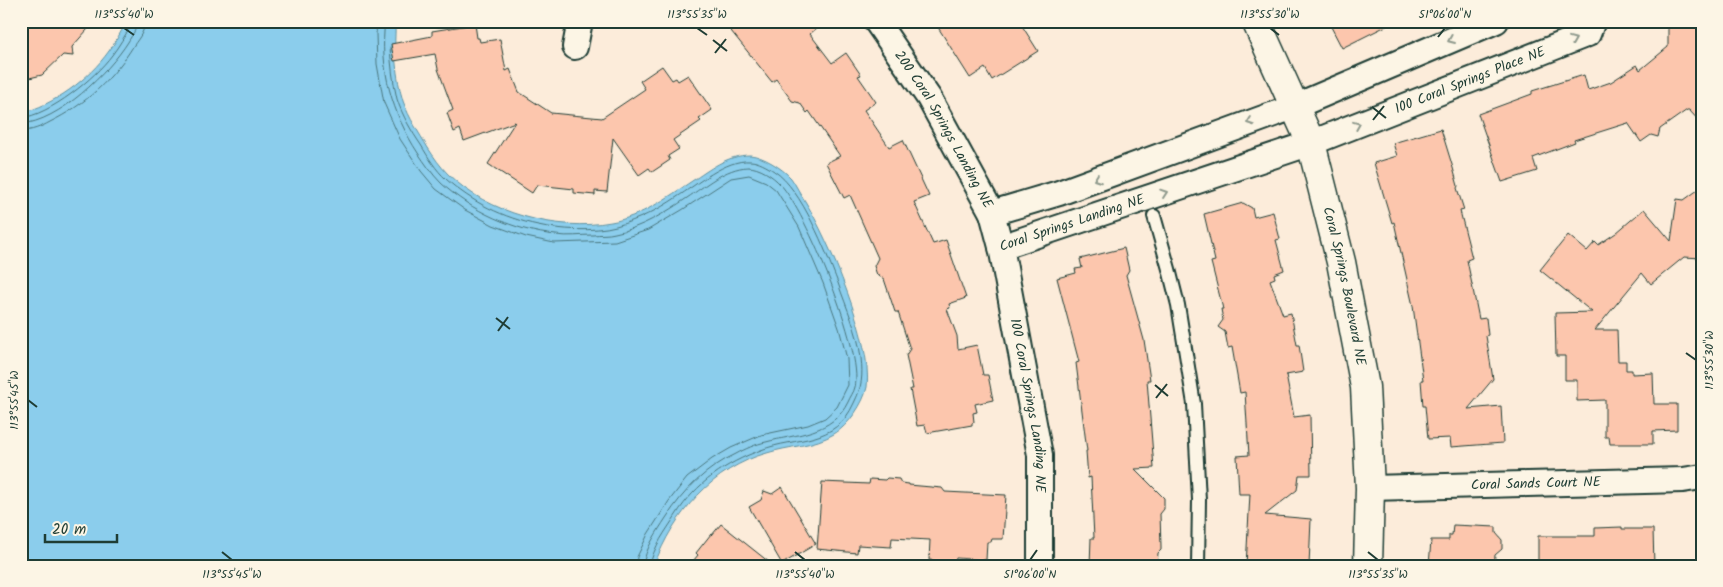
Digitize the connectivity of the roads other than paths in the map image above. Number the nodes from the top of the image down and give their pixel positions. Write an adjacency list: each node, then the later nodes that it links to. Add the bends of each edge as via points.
1 (580, 21): 6 (street)
2 (876, 21): 9 (street, 200 Coral Springs Landing NE, via 929,98)
3 (1256, 21): 7 (street, Coral Springs Boulevard NE)
4 (1496, 21): 7 (street, one-way to 7)
5 (1594, 21): 8 (street, 100 Coral Springs Place NE, one-way to 5, via 1588,34)
6 (575, 47)
7 (1296, 106): 8 (street, Coral Springs Boulevard NE); 9 (street, Coral Springs Landing NE, one-way to 9, via 1059,193)
8 (1312, 143): 11 (street, Coral Springs Landing NE, one-way to 8); 13 (street, Coral Springs Boulevard NE, via 1341,262 1365,387)
9 (992, 213): 11 (street, Coral Springs Landing NE)
10 (1154, 216): 15 (lane, via 1178,305 1194,404 1199,500)
11 (1001, 247): 14 (street, 100 Coral Springs Landing NE, via 1040,455)
12 (1702, 477): 13 (street, Coral Sands Court NE)
13 (1370, 488): 16 (street, Coral Springs Boulevard NE)
14 (1040, 566)
15 (1198, 566)
16 (1368, 566)

